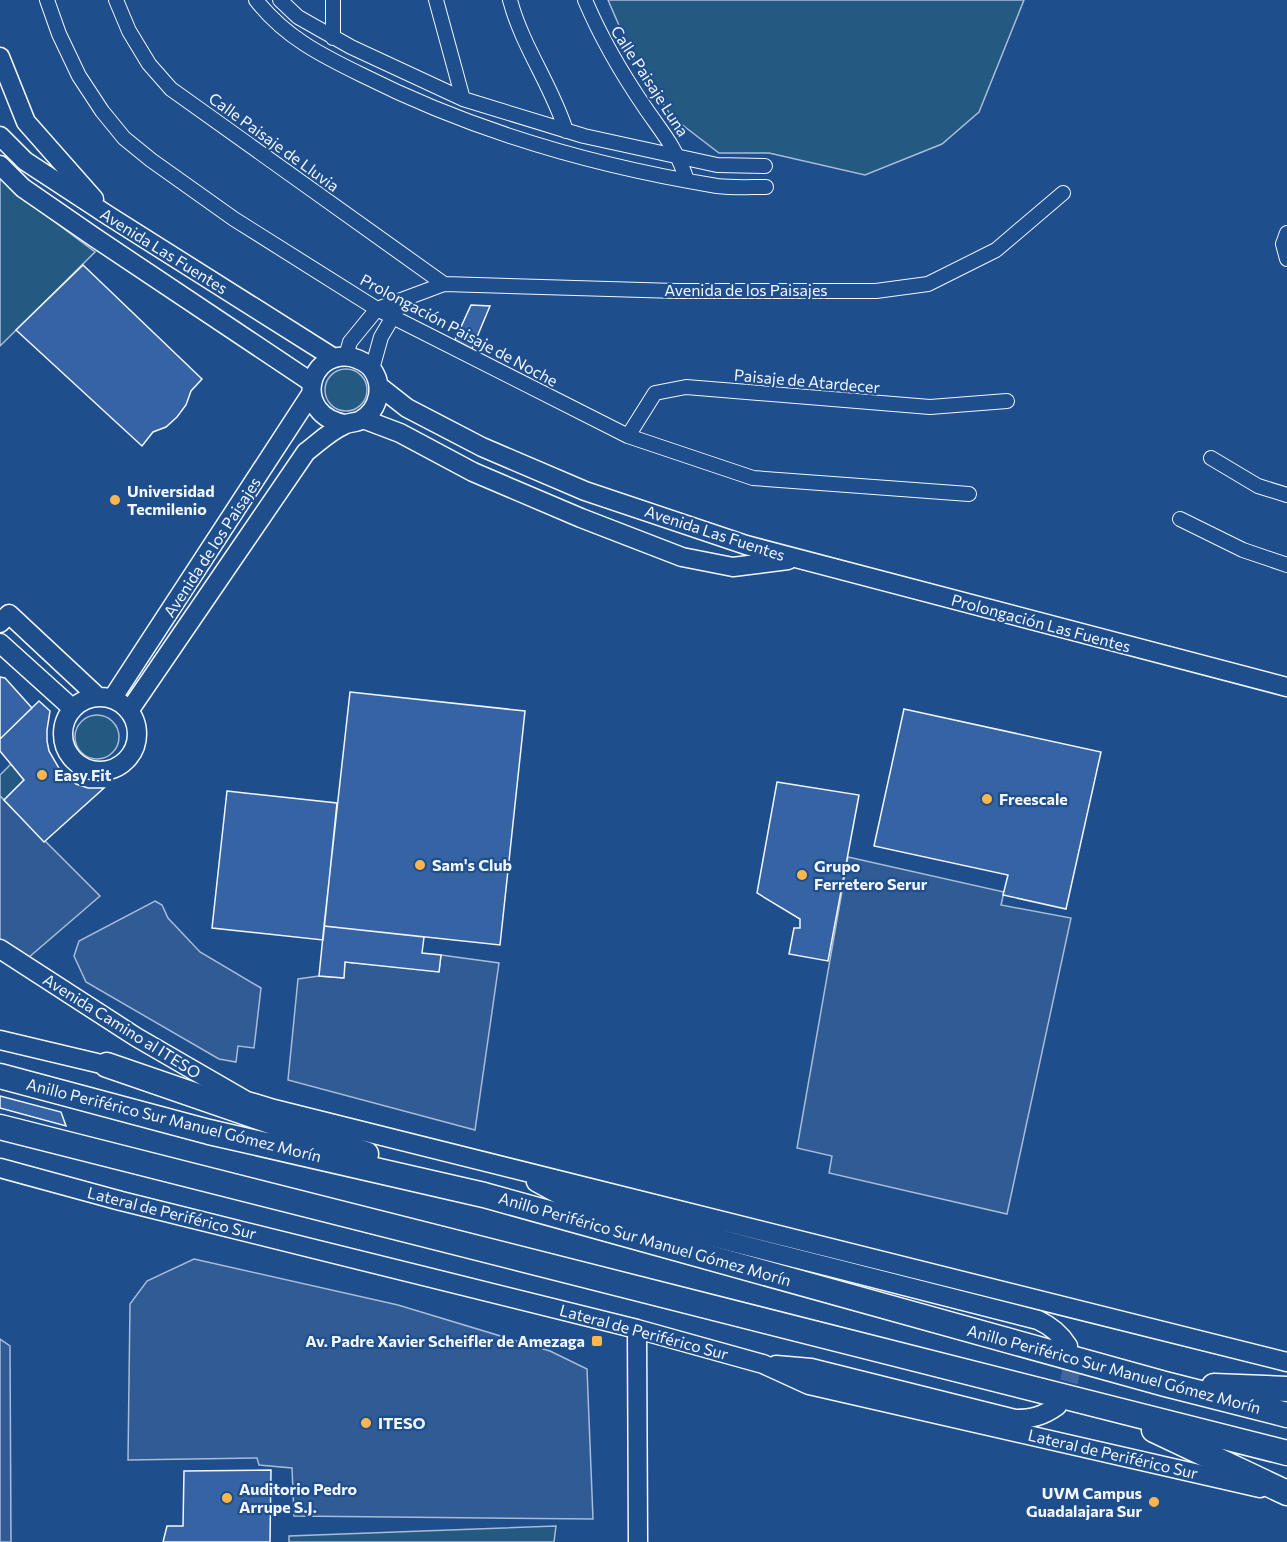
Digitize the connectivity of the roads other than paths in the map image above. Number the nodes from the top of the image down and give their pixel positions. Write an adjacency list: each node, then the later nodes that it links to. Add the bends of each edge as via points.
1 (47, 0): 25 (street, Prolongación Paisaje de Noche, via 79,76 124,138 234,219)
2 (116, 0): 23 (street, Calle Paisaje de Lluvia, via 149,64 171,89)
3 (256, 0): 17 (street, via 295,39 460,120 579,157)
4 (280, 0): 9 (street, via 298,17)
5 (333, 0): 9 (street)
6 (436, 0): 11 (street)
7 (510, 0): 12 (street)
8 (585, 0): 14 (street, Calle Paisaje Luna, via 621,70)
9 (333, 38): 11 (street)
10 (0, 57): 20 (street, via 26,122)
11 (463, 99): 12 (street)
12 (566, 131): 14 (street)
13 (0, 136): 20 (street, Avenida Las Fuentes, via 25,161)
14 (679, 156): 16 (street, via 717,165); 17 (street, Calle Paisaje Luna)
15 (0, 165): 30 (street, Avenida Las Fuentes, via 23,188)
16 (765, 166)
17 (687, 180): 18 (street, via 719,186)
18 (766, 187)
19 (1063, 193): 23 (street, Avenida de los Paisajes, via 996,250 928,285 876,291 676,291)
20 (109, 216): 27 (street, Avenida Las Fuentes)
21 (1287, 233): 22 (street, via 1283,244)
22 (1287, 259)
23 (444, 284): 24 (street, Avenida de los Paisajes)
24 (403, 300): 25 (street, Avenida de los Paisajes); 26 (street)
25 (377, 309): 26 (street, Prolongación Paisaje de Noche); 27 (street)
26 (393, 317): 28 (street, via 381,337); 34 (street, Prolongación Paisaje de Noche)
27 (340, 357): 28 (street, via 356,358); 30 (street, via 321,367)
28 (372, 369): 29 (street)
29 (379, 387): 32 (street, via 378,399); 39 (street, Avenida Las Fuentes, via 406,408 473,442 585,491)
30 (311, 388): 33 (street, via 319,412); 44 (street, Avenida de los Paisajes)
31 (1007, 401): 34 (street, Paisaje de Atardecer, via 930,407 686,387 655,393)
32 (363, 419): 33 (street); 39 (street, Avenida Las Fuentes, via 505,486 682,557 733,567)
33 (345, 424): 46 (street, Avenida de los Paisajes, via 306,452)
34 (628, 436): 36 (street, Prolongación Paisaje de Noche, via 753,478)
35 (1211, 458): 37 (street, via 1258,486)
36 (969, 494)
37 (1287, 495)
38 (1180, 519): 40 (street, via 1243,550)
39 (796, 559): 43 (street, Prolongación Las Fuentes)
40 (1287, 565)
41 (5, 619): 44 (street)
42 (0, 644): 45 (street)
43 (1287, 687)
44 (105, 698): 45 (street, via 85,700); 46 (street)
45 (72, 708): 46 (street, via 63,730 69,754 89,769 102,770 115,768 132,753 137,731)
46 (129, 711)
47 (0, 949): 51 (street, Avenida Camino al ITESO, via 136,1037)
48 (0, 1040): 49 (street)
49 (107, 1065): 51 (street); 55 (highway)
50 (0, 1076): 55 (highway, Anillo Periférico Sur Manuel Gómez Morín, via 209,1132)
51 (245, 1100): 54 (street)
52 (0, 1127): 62 (highway)
53 (0, 1168): 56 (street, Lateral de Periférico Sur)
54 (513, 1170): 57 (street, via 571,1201 1038,1320 1052,1327); 58 (street)
55 (484, 1195): 60 (highway, Anillo Periférico Sur Manuel Gómez Morín)
56 (637, 1329): 59 (street, Lateral de Periférico Sur); 67 (street)
57 (1068, 1346)
58 (1287, 1362)
59 (763, 1364): 63 (street, via 811,1368 1015,1419 1045,1415); 66 (street, Lateral de Periférico Sur, via 809,1384)
60 (1165, 1384): 61 (highway); 64 (highway, Anillo Periférico Sur Manuel Gómez Morín)
61 (1287, 1389)
62 (1101, 1405): 65 (highway); 66 (highway)
63 (1057, 1406)
64 (1287, 1415)
65 (1287, 1454)
66 (1287, 1493)
67 (638, 1542)

